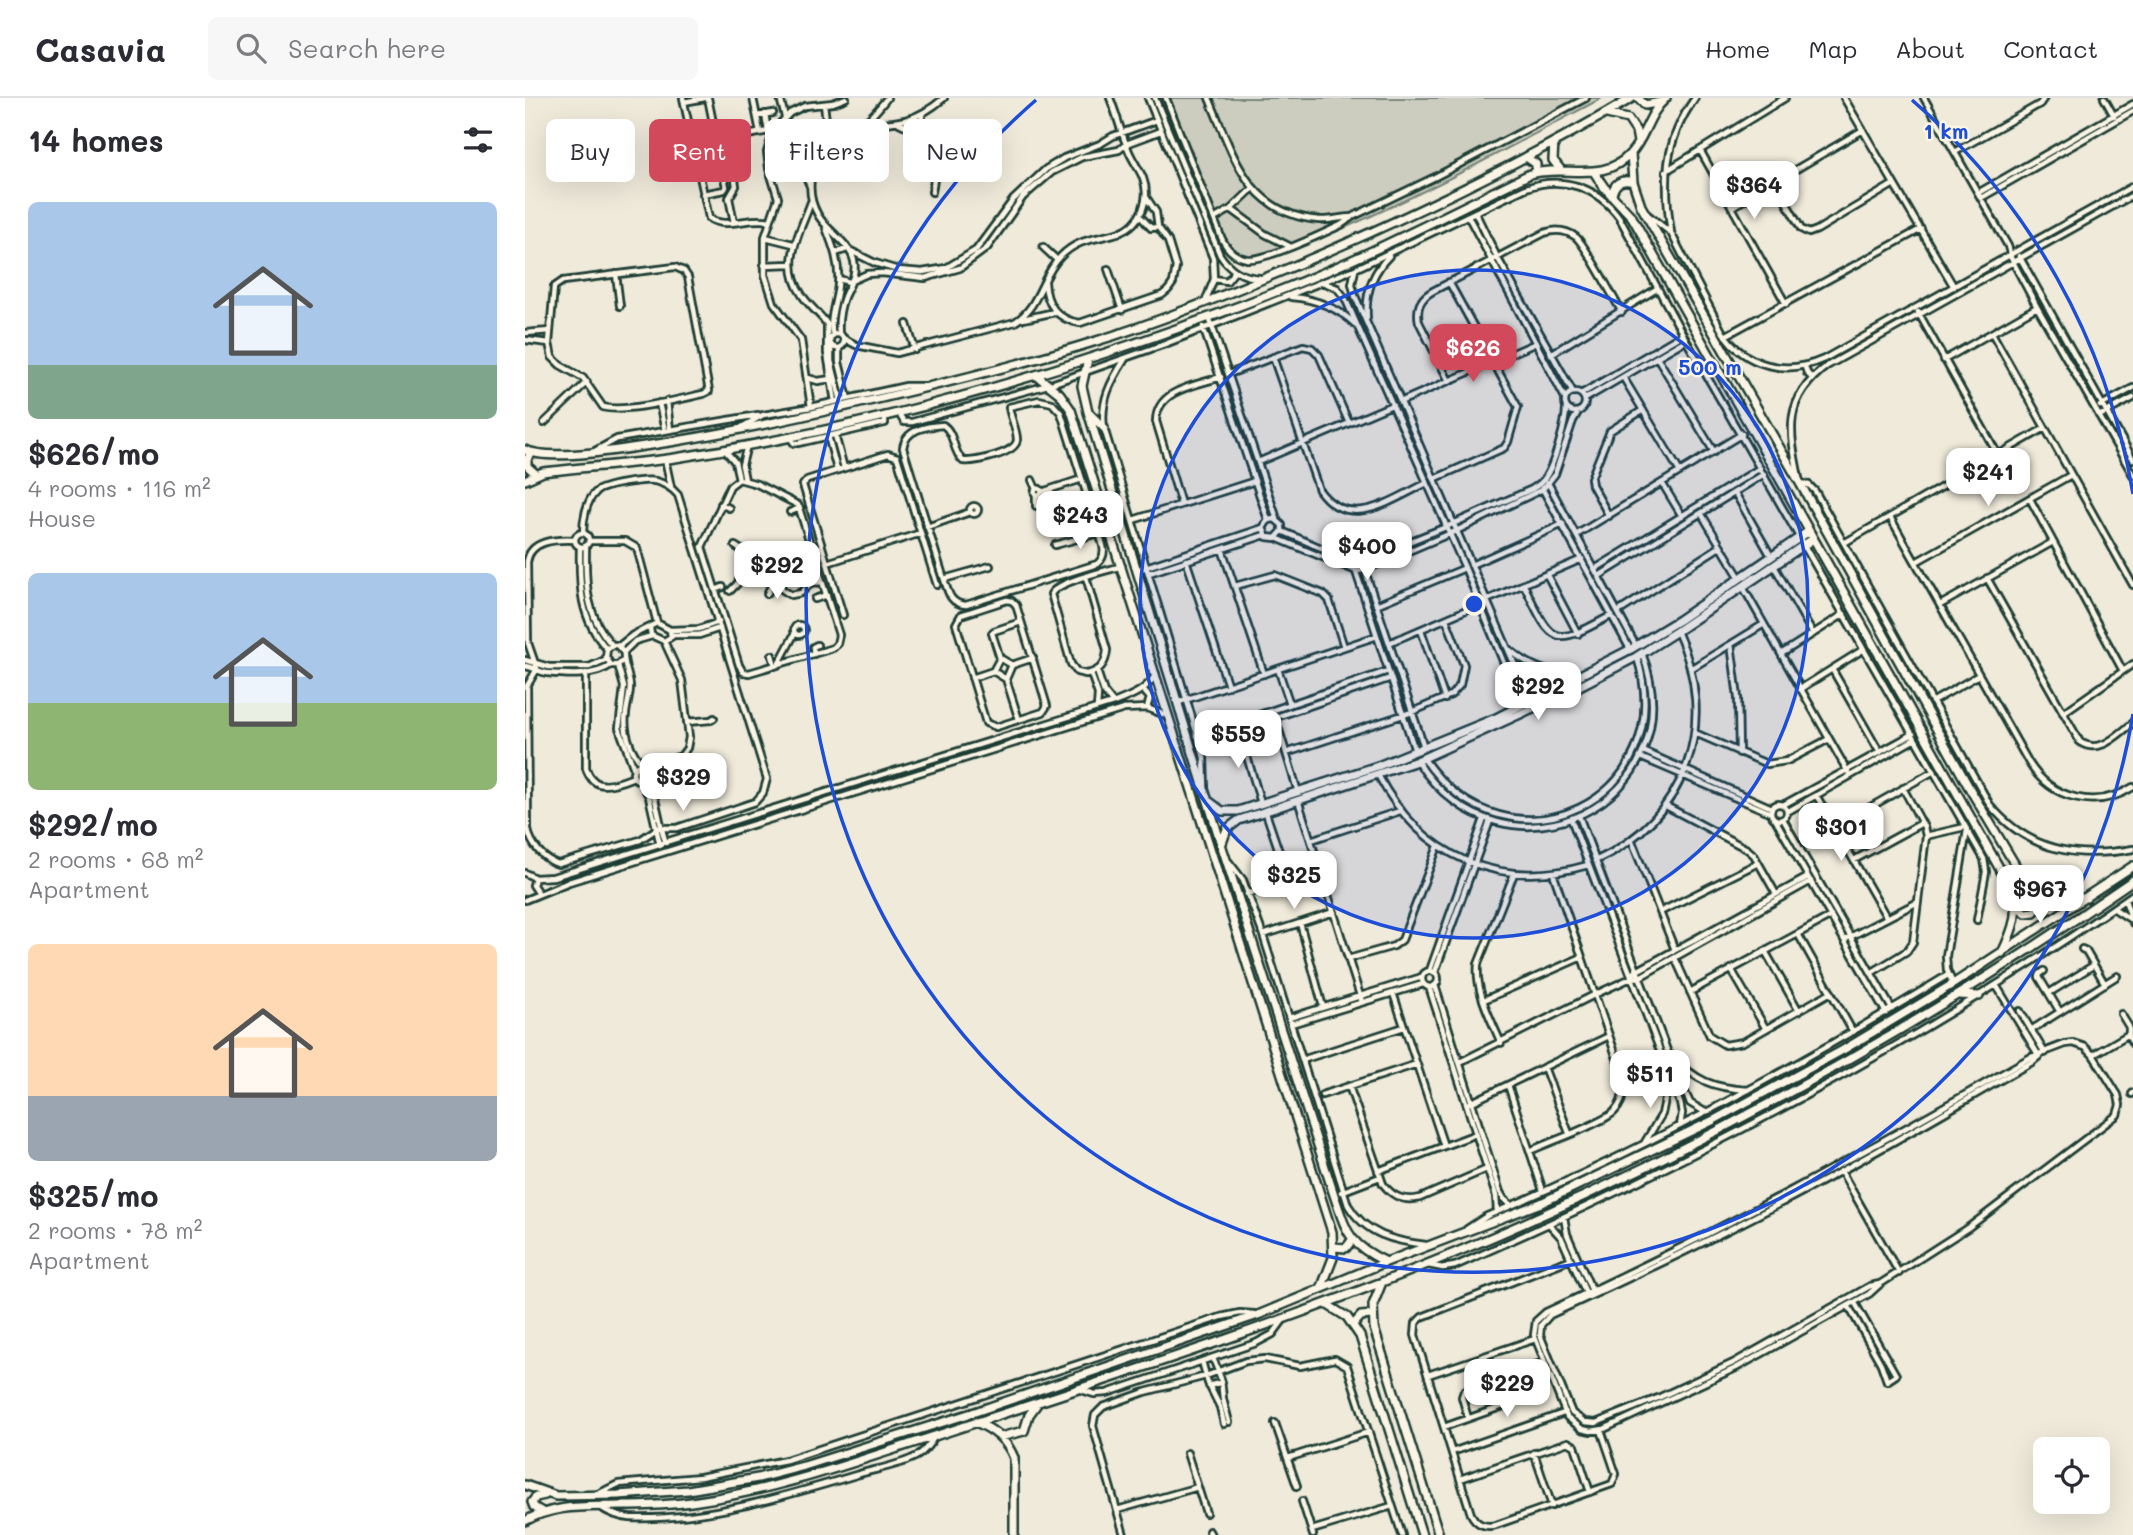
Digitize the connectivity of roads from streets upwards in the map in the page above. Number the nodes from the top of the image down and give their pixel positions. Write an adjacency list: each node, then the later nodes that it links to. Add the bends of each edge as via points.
1 (706, 98): 21 (street); 34 (street)
2 (753, 98): 29 (street)
3 (780, 98): 31 (street)
4 (846, 98): 23 (street)
5 (887, 98): 36 (street)
6 (944, 98): 30 (street)
7 (1110, 98): 47 (street)
8 (1147, 98): 38 (street)
9 (1156, 98): 120 (street, via 1220,255)
10 (1166, 98): 90 (street)
11 (1209, 98): 73 (street, via 1237,164)
12 (1586, 98): 89 (street)
13 (1632, 98): 28 (street)
14 (1638, 98): 22 (street, via 1645,105)
15 (1695, 98): 60 (street, via 1676,134)
16 (1844, 98): 42 (street)
17 (1924, 98): 54 (street)
18 (2044, 98): 54 (street)
19 (2105, 98): 32 (street)
20 (1783, 99): 53 (street)
21 (684, 100): 33 (street)
22 (1663, 100): 50 (street)
23 (825, 102): 31 (street)
24 (2133, 104): 32 (street)
25 (2133, 111): 32 (street)
26 (773, 113): 27 (street)
27 (765, 114): 29 (street); 35 (street)
28 (1604, 114): 49 (street); 50 (street, via 1628,118)
29 (757, 116): 45 (street)
30 (922, 116): 37 (street); 40 (street)
31 (785, 117)
32 (2116, 118): 76 (street)
33 (687, 119)
34 (711, 119)
35 (767, 119)
36 (868, 119)
37 (922, 119)
38 (1157, 120): 44 (street); 47 (street)
39 (889, 123): 40 (street)
40 (898, 123): 41 (street)
41 (903, 126)
42 (1863, 130): 69 (street); 70 (street)
43 (765, 131): 45 (street)
44 (1161, 131): 51 (street); 125 (street, via 1213,258)
45 (760, 132): 46 (street)
46 (751, 134)
47 (1122, 134): 48 (street); 51 (street)
48 (1108, 140): 52 (street); 106 (street, via 1064,158 1034,178)
49 (1554, 142): 56 (street); 57 (street, via 1553,160)
50 (1638, 142): 55 (street)
51 (1126, 145): 52 (street); 79 (street, via 1143,178)
52 (1112, 150): 106 (street, via 1073,161 1041,181)
53 (1700, 150): 60 (street); 81 (street)
54 (1955, 152): 76 (street)
55 (1631, 153): 59 (street, via 1617,165); 68 (street)
56 (1526, 157): 58 (street, via 1536,164); 123 (street)
57 (1562, 170): 58 (street); 59 (street)
58 (1536, 172): 145 (street, via 1296,284)
59 (1594, 172): 78 (street)
60 (1665, 172): 98 (street)
61 (700, 182): 75 (street)
62 (724, 182): 75 (street, via 725,188)
63 (735, 182): 93 (street, via 729,198)
64 (774, 182): 91 (street, via 778,203)
65 (808, 182): 72 (street)
66 (811, 182): 72 (street)
67 (934, 182): 74 (street)
68 (1633, 182): 78 (street, via 1618,183); 83 (street)
69 (1775, 182): 70 (street, via 1801,229 1809,233); 81 (street)
70 (1895, 184): 97 (street)
71 (2133, 186): 105 (street)
72 (810, 187): 80 (street)
73 (1253, 188): 82 (street); 92 (street, via 1291,214)
74 (932, 192)
75 (702, 194): 93 (street, via 709,218 720,224)
76 (1980, 195): 102 (street)
77 (2133, 195): 111 (street)
78 (1612, 196): 232 (street, via 1632,217)
79 (1146, 197): 87 (street); 95 (street, via 1156,212)
80 (811, 201): 85 (street); 86 (street)
81 (1732, 207): 136 (street)
82 (1231, 209): 90 (street); 101 (street)
83 (1644, 211): 98 (street); 228 (street)
84 (1475, 212): 88 (street); 110 (street); 131 (street, via 1533,185 1556,182 1585,188 1615,211)
85 (818, 215): 86 (street); 94 (street)
86 (806, 216): 100 (street)
87 (1140, 216): 95 (street, via 1151,228); 112 (street, via 1128,228 1077,243)
88 (1468, 216): 107 (street); 113 (street)
89 (1352, 217): 92 (street); 96 (street)
90 (1215, 219): 101 (street, via 1221,239 1236,256 1254,259)
91 (770, 220): 93 (street); 99 (street)
92 (1330, 220): 96 (street)
93 (734, 222)
94 (826, 227): 104 (street); 108 (street)
95 (1158, 227): 140 (street, via 1174,259 1173,283 1162,295)
96 (1333, 229): 101 (street)
97 (1920, 229): 130 (street); 136 (street)
98 (1671, 233): 157 (street)
99 (765, 237): 100 (street); 117 (street)
100 (793, 244): 116 (street)
101 (1290, 246)
102 (2008, 246): 105 (street); 109 (street)
103 (1043, 247): 112 (street)
104 (849, 250): 108 (street); 115 (street); 126 (street, via 855,266)
105 (2016, 251): 109 (street); 111 (street)
106 (978, 252): 115 (street, via 934,271 898,270); 121 (street, via 960,268 937,276)
107 (1394, 252): 119 (street); 150 (street, via 1371,280)
108 (835, 253): 124 (street)
109 (2010, 255): 114 (street); 130 (street)
110 (1497, 257): 113 (street); 142 (street, via 1544,233 1566,232 1579,241); 166 (street)
111 (2020, 257): 114 (street); 203 (street)
112 (1057, 260): 127 (street)
113 (1490, 261): 129 (street); 161 (street)
114 (2013, 262): 139 (street); 141 (street)
115 (875, 263): 121 (street, via 871,267)
116 (791, 264): 117 (street); 182 (street, via 798,289 827,324)
117 (764, 265): 178 (street, via 774,303 801,340)
118 (1108, 269): 140 (street)
119 (1355, 269): 128 (street); 132 (street)
120 (1235, 271): 123 (street); 125 (street, via 1227,281)
121 (874, 273): 126 (street)
122 (616, 274): 137 (street); 153 (street, via 556,284); 197 (street, via 675,267 688,277 709,388 703,394)
123 (1268, 277): 135 (street)
124 (839, 279): 126 (street); 156 (street, via 831,327)
125 (1214, 279): 135 (street)
126 (853, 281): 156 (street, via 843,301)
127 (1045, 281): 138 (street); 143 (street, via 1047,298)
128 (1321, 281): 133 (street); 134 (street)
129 (1449, 282): 173 (street); 183 (street, via 1427,294 1417,311)
130 (1954, 287): 141 (street)
131 (1658, 288): 142 (street); 158 (street)
132 (1353, 292): 133 (street); 150 (street)
133 (1344, 295): 151 (street)
134 (1286, 297): 149 (street); 151 (street, via 1322,303)
135 (1204, 303): 185 (street, via 1080,346)
136 (1786, 304): 157 (street)
137 (620, 306)
138 (1032, 307): 144 (street); 147 (street)
139 (2038, 307): 155 (street); 206 (street)
140 (1122, 310): 143 (street, via 1080,323)
141 (1918, 311): 172 (street); 174 (street); 181 (street)
142 (1622, 312): 166 (street)
143 (1056, 313): 144 (street)
144 (1039, 314): 147 (street)
145 (1209, 317): 146 (street); 149 (street)
146 (1200, 320): 152 (street); 170 (street)
147 (1015, 322): 165 (street)
148 (907, 324): 165 (street)
149 (1212, 325): 152 (street); 176 (street)
150 (1368, 326): 199 (street)
151 (1358, 327): 202 (street)
152 (1203, 329): 171 (street); 179 (street)
153 (550, 331): 154 (street); 160 (street)
154 (525, 333)
155 (1992, 333): 172 (street); 217 (street)
156 (839, 336): 162 (street, via 830,340); 163 (street); 164 (street)
157 (1725, 336): 174 (street, via 1737,351 1760,363)
158 (1684, 337): 169 (street); 192 (street); 221 (street)
159 (525, 341): 160 (street)
160 (549, 343): 184 (street, via 555,362)
161 (1536, 343): 167 (street); 173 (street)
162 (831, 345): 164 (street); 196 (street)
163 (856, 345): 164 (street); 165 (street, via 889,353)
164 (840, 347): 190 (street, via 838,358)
165 (915, 350)
166 (1550, 352): 167 (street); 189 (street)
167 (1542, 354): 194 (street)
168 (1273, 357): 176 (street); 215 (street, via 1303,346 1316,351); 222 (street)
169 (1657, 357): 180 (street); 227 (street)
170 (1088, 359): 175 (street); 177 (street)
171 (1125, 359): 175 (street); 216 (street, via 1106,394)
172 (1944, 360): 229 (street)
173 (1494, 362): 183 (street); 248 (street, via 1518,407 1508,442 1504,448)
174 (1805, 367): 181 (street)
175 (1083, 374): 186 (street); 193 (street)
176 (1229, 374): 233 (street)
177 (1036, 375): 186 (street); 191 (street)
178 (807, 377): 182 (street); 204 (street)
179 (1221, 377): 249 (street); 260 (street, via 1172,393 1158,407 1156,421)
180 (1623, 377): 192 (street); 208 (street)
181 (1812, 378): 251 (street, via 1797,399 1791,425)
182 (831, 379): 196 (street)
183 (1449, 381): 199 (street)
184 (587, 382): 200 (street, via 607,408); 214 (street)
185 (951, 382): 187 (street); 191 (street, via 950,390)
186 (1048, 385): 201 (street); 207 (street, via 907,423)
187 (931, 387): 190 (street, via 906,386); 198 (street, via 937,393); 219 (street)
188 (2133, 388): 203 (street)
189 (1573, 392): 192 (street); 194 (street)
190 (847, 396): 196 (street)
191 (956, 396): 198 (street)
192 (1583, 397): 210 (street)
193 (1084, 398): 201 (street, via 1075,397); 209 (street)
194 (1565, 398): 205 (street)
195 (2133, 398): 211 (street)
196 (838, 399): 204 (street)
197 (667, 401): 200 (street); 218 (street)
198 (936, 401): 207 (street)
199 (1400, 402): 248 (street)
200 (659, 403): 218 (street)
201 (1069, 405): 242 (street)
202 (1392, 405): 215 (street); 252 (street)
203 (2102, 405): 206 (street); 211 (street)
204 (811, 407): 212 (street)
205 (1566, 408): 210 (street); 243 (street)
206 (2095, 409): 213 (street)
207 (897, 411): 220 (street)
208 (1643, 411): 237 (street); 267 (street, via 1610,431 1591,478)
209 (1088, 412): 216 (street); 318 (street)
210 (1579, 412): 253 (street)
211 (2106, 412): 213 (street); 231 (street)
212 (763, 415): 218 (street); 219 (street)
213 (2099, 416): 241 (street)
214 (544, 423)
215 (1349, 424): 222 (street)
216 (1104, 428): 270 (street)
217 (2045, 428): 229 (street); 240 (street)
218 (668, 430): 225 (street, via 617,439)
219 (737, 430): 225 (street)
220 (831, 431): 223 (street); 235 (street); 236 (street)
221 (1742, 434): 227 (street); 234 (street)
222 (1303, 443): 233 (street); 252 (street, via 1319,490 1342,509 1373,509)
223 (748, 444): 224 (street); 244 (street)
224 (724, 449): 230 (street); 244 (street)
225 (595, 451): 226 (street, via 542,456)
226 (529, 452): 238 (street, via 527,466)
227 (1714, 452): 237 (street)
228 (1782, 452): 232 (street); 251 (street)
229 (1998, 455): 269 (street)
230 (665, 459): 238 (street); 255 (street)
231 (2133, 459)
232 (1768, 460): 288 (street)
233 (1258, 462): 272 (street)
234 (1760, 467): 239 (street); 268 (street)
235 (844, 468): 236 (street); 282 (street, via 888,454 895,456)
236 (837, 470): 310 (street, via 803,485)
237 (1680, 472): 250 (street)
238 (536, 474): 246 (street)
239 (1764, 474): 257 (street); 292 (street)
240 (2071, 475): 258 (street); 332 (street)
241 (2133, 475)
242 (1094, 476): 245 (street); 314 (street)
243 (1545, 478): 253 (street); 254 (street)
244 (742, 479): 259 (street, via 731,484); 263 (street, via 792,500)
245 (1082, 479): 256 (street, via 1040,495); 275 (street, via 1061,413 1048,401 1010,405 1017,436 1014,447 970,461 959,459 943,425 911,433 903,448); 283 (street)
246 (525, 480)
247 (1032, 480): 256 (street)
248 (1434, 480): 273 (street)
249 (1255, 481): 260 (street); 271 (street)
250 (1662, 483): 267 (street); 268 (street)
251 (1800, 483): 278 (street, via 1813,489); 284 (street)
252 (1427, 484): 276 (street)
253 (1548, 484): 254 (street); 287 (street)
254 (1541, 487): 273 (street); 274 (street); 280 (street)
255 (671, 488): 281 (street, via 648,480 601,488 588,507); 354 (street, via 680,497)
256 (1036, 492): 261 (street)
257 (1735, 492): 266 (street); 303 (street)
258 (2030, 499): 293 (street); 308 (street)
259 (721, 504): 262 (street); 337 (street, via 702,545)
260 (1181, 504): 270 (street)
261 (1036, 506)
262 (729, 508)
263 (800, 508): 264 (street); 299 (street)
264 (790, 512)
265 (970, 512): 275 (street)
266 (1701, 513): 297 (street); 324 (street)
267 (1609, 516): 287 (street)
268 (1682, 516): 317 (street)
269 (1891, 517): 294 (street); 308 (street)
270 (1133, 520): 319 (street)
271 (1268, 520): 272 (street); 277 (street)
272 (1277, 520): 279 (street)
273 (1454, 524): 276 (street); 280 (street)
274 (1563, 524): 304 (street); 312 (street)
275 (927, 527): 328 (street)
276 (1446, 527): 285 (street); 307 (street)
277 (1263, 528): 286 (street); 319 (street)
278 (1836, 529): 284 (street); 294 (street)
279 (1282, 531): 289 (street); 311 (street)
280 (1457, 531): 285 (street); 312 (street)
281 (583, 533): 290 (street); 291 (street)
282 (921, 533): 310 (street); 330 (street)
283 (1099, 533): 295 (street); 328 (street, via 1104,553 1097,564 966,605 952,600)
284 (1828, 533): 464 (street)
285 (1449, 534): 316 (street); 320 (street)
286 (1265, 535): 289 (street); 300 (street)
287 (1576, 535): 317 (street)
288 (1811, 535): 292 (street); 519 (street, via 2010,887)
289 (1276, 538): 321 (street)
290 (575, 540): 298 (street); 384 (street, via 541,544 528,556 528,643)
291 (590, 541): 298 (street); 352 (street, via 625,541 637,548)
292 (1803, 541): 303 (street); 315 (street); 347 (street)
293 (2053, 542): 327 (street); 401 (street)
294 (1844, 543): 419 (street)
295 (1055, 545)
296 (735, 546): 302 (street)
297 (1721, 546): 326 (street); 346 (street)
298 (583, 547): 368 (street, via 582,601 591,628)
299 (812, 548): 301 (street); 306 (street)
300 (1223, 549): 305 (street); 334 (street)
301 (799, 553)
302 (749, 555): 309 (street); 309 (street, via 741,558); 323 (street)
303 (1771, 557): 326 (street)
304 (1582, 559): 322 (street); 346 (street)
305 (1187, 560): 319 (street); 411 (street)
306 (816, 561): 329 (street); 333 (street)
307 (1362, 562): 311 (street); 320 (street)
308 (1916, 562): 345 (street)
309 (748, 563): 338 (street)
310 (827, 563): 348 (street)
311 (1353, 563): 321 (street)
312 (1471, 565): 342 (street)
313 (990, 566): 328 (street)
314 (1122, 566): 325 (street); 403 (street)
315 (1774, 566): 336 (street); 360 (street)
316 (1465, 568): 343 (street); 344 (street)
317 (1595, 569): 324 (street)
318 (1137, 570): 319 (street); 396 (street)
319 (1148, 570): 417 (street)
320 (1364, 570): 321 (street); 344 (street)
321 (1356, 571): 362 (street)
322 (1547, 575): 331 (street); 359 (street)
323 (776, 576): 333 (street, via 783,590 791,594 801,593); 339 (street)
324 (1599, 576): 346 (street)
325 (1086, 578): 400 (street, via 1107,650); 404 (street, via 1054,588 1051,597 1072,664 1077,672)
326 (1740, 578): 355 (street)
327 (1987, 578): 345 (street); 427 (street)
328 (944, 579)
329 (823, 582): 333 (street); 340 (street)
330 (937, 585)
331 (1524, 585): 342 (street); 359 (street, via 1548,630 1562,636)
332 (2133, 585)
333 (806, 586)
334 (1235, 586): 369 (street, via 1275,575 1323,594); 405 (street)
335 (723, 587): 337 (street)
336 (1743, 587): 353 (street); 355 (street)
337 (715, 590): 392 (street, via 740,668 749,673)
338 (730, 591)
339 (767, 593)
340 (827, 595): 341 (street); 375 (street, via 839,641)
341 (815, 599)
342 (1487, 600): 371 (street)
343 (1480, 604): 349 (street); 415 (street)
344 (1376, 605): 364 (street)
345 (1940, 605): 407 (street)
346 (1615, 613): 359 (street); 372 (street)
347 (1844, 614): 360 (street); 373 (street)
348 (843, 615)
349 (1446, 618): 357 (street); 416 (street, via 1464,665 1460,685)
350 (789, 621): 370 (street, via 797,625)
351 (1021, 622): 379 (street, via 993,632); 380 (street); 408 (street, via 1016,605 1009,600 959,617 957,628)
352 (657, 623): 356 (street); 358 (street)
353 (1764, 624): 365 (street); 376 (street)
354 (719, 625): 358 (street); 484 (street, via 767,783 755,802 677,828)
355 (1680, 626): 372 (street); 378 (street); 393 (street)
356 (650, 628): 361 (street); 367 (street)
357 (1421, 630): 364 (street); 416 (street)
358 (671, 633): 363 (street)
359 (1578, 634)
360 (1813, 634): 376 (street)
361 (652, 636): 363 (street); 374 (street, via 635,641)
362 (1377, 636): 369 (street); 398 (street)
363 (664, 641): 433 (street, via 681,677)
364 (1389, 643): 426 (street)
365 (1731, 644): 393 (street); 445 (street)
366 (817, 645): 375 (street)
367 (619, 646): 368 (street); 374 (street)
368 (609, 647): 385 (street)
369 (1344, 647): 397 (street)
370 (787, 648): 381 (street); 391 (street)
371 (1507, 648): 406 (street, via 1544,670); 414 (street)
372 (1633, 648): 406 (street)
373 (1864, 649): 394 (street); 439 (street)
374 (624, 653): 383 (street)
375 (814, 654): 381 (street)
376 (1781, 654): 412 (street)
377 (772, 655): 391 (street)
378 (1639, 655): 447 (street, via 1651,685 1653,707); 448 (street); 448 (street, via 1646,700 1638,744 1614,782 1586,805 1529,820 1507,818 1466,802)
379 (1000, 658): 389 (street); 399 (street)
380 (1033, 658): 389 (street); 432 (street, via 1047,706 1043,712)
381 (797, 659): 391 (street)
382 (525, 660): 384 (street)
383 (623, 660): 388 (street); 451 (street, via 630,686 626,733)
384 (536, 662): 385 (street, via 549,667 589,667); 395 (street)
385 (609, 662): 388 (street); 402 (street, via 601,671)
386 (764, 662): 392 (street)
387 (2133, 664): 401 (street)
388 (618, 665): 452 (street, via 624,687 619,728)
389 (1012, 665): 409 (street)
390 (525, 666): 395 (street)
391 (777, 666): 392 (street)
392 (768, 668)
393 (1692, 668): 437 (street)
394 (1832, 668): 412 (street); 446 (street)
395 (537, 669): 402 (street); 484 (street, via 527,686 528,830 532,844 550,861 562,863 640,840)
396 (1169, 669): 403 (street); 417 (street)
397 (1278, 669): 405 (street); 421 (street)
398 (1388, 670): 410 (street); 421 (street)
399 (993, 671): 408 (street); 409 (street)
400 (1097, 671): 404 (street); 420 (street)
401 (2123, 671): 427 (street)
402 (586, 673): 458 (street, via 588,775 595,783 608,786)
403 (1156, 673): 413 (street); 429 (street)
404 (1091, 674): 423 (street)
405 (1264, 674): 411 (street)
406 (1580, 675): 418 (street)
407 (1979, 675): 419 (street); 461 (street, via 2032,769 2050,787 2089,800 2110,798)
408 (972, 678): 432 (street, via 986,723 996,727)
409 (1006, 678): 432 (street)
410 (1391, 678): 428 (street); 430 (street)
411 (1228, 687): 417 (street)
412 (1800, 689): 440 (street)
413 (1143, 690): 420 (street); 424 (street, via 1150,698)
414 (1526, 690): 415 (street); 418 (street)
415 (1517, 694): 422 (street)
416 (1445, 699): 426 (street)
417 (1183, 700): 438 (street); 462 (street)
418 (1530, 701): 422 (street)
419 (1932, 702): 460 (street)
420 (1113, 703): 423 (street)
421 (1290, 704): 425 (street)
422 (1521, 705): 442 (street)
423 (1097, 708): 436 (street)
424 (1147, 708): 429 (street); 509 (street, via 1111,713)
425 (1273, 710): 430 (street); 438 (street)
426 (1412, 712): 428 (street); 442 (street)
427 (2063, 713): 434 (street, via 2080,742 2093,747 2105,744)
428 (1403, 716): 443 (street); 444 (street)
429 (1168, 717): 566 (street)
430 (1275, 717): 435 (street); 444 (street)
431 (714, 718): 433 (street)
432 (1019, 720): 436 (street)
433 (687, 722): 451 (street, via 689,741 684,752)
434 (2133, 723)
435 (1239, 730): 441 (street); 470 (street)
436 (1022, 731): 489 (street)
437 (1695, 733): 445 (street); 455 (street)
438 (1197, 736): 441 (street)
439 (1914, 737): 446 (street); 454 (street); 465 (street)
440 (1829, 739): 445 (street, via 1777,764); 456 (street)
441 (1200, 743): 462 (street)
442 (1425, 748): 443 (street)
443 (1415, 752): 449 (street)
444 (1286, 753): 466 (street)
445 (1739, 753)
446 (1880, 753): 456 (street)
447 (1642, 754): 455 (street); 475 (street, via 1616,791)
448 (1420, 760): 453 (street); 476 (street, via 1437,788)
449 (1389, 761): 450 (street); 453 (street)
450 (1378, 766): 457 (street); 466 (street)
451 (645, 767): 452 (street); 459 (street)
452 (634, 769): 458 (street)
453 (1392, 770): 457 (street)
454 (1934, 771): 463 (street); 485 (street)
455 (1684, 772): 469 (street); 471 (street)
456 (1848, 772): 468 (street)
457 (1380, 774): 466 (street); 472 (street)
458 (634, 777): 459 (street)
459 (644, 779): 484 (street, via 656,798)
460 (1979, 786): 464 (street); 492 (street, via 2008,824 2046,845 2090,854)
461 (2133, 787)
462 (1205, 788): 467 (street)
463 (1903, 788): 482 (street); 483 (street)
464 (1971, 791): 513 (street, via 2026,883)
465 (1817, 795): 474 (street); 483 (street)
466 (1298, 796): 470 (street); 487 (street)
467 (1209, 801): 473 (street, via 1221,811); 491 (street)
468 (1783, 805): 471 (street); 474 (street)
469 (1666, 806): 488 (street); 497 (street, via 1747,849)
470 (1263, 807): 473 (street); 480 (street); 508 (street)
471 (1772, 810): 478 (street)
472 (1400, 811): 487 (street); 490 (street)
473 (1235, 812): 480 (street)
474 (1787, 812): 479 (street)
475 (1579, 816): 477 (street); 495 (street)
476 (1483, 819): 481 (street); 496 (street)
477 (1571, 819): 481 (street, via 1524,827); 499 (street)
478 (1775, 819): 479 (street); 506 (street)
479 (1783, 819): 530 (street)
480 (1239, 820): 491 (street, via 1227,829)
481 (1490, 821): 498 (street)
482 (1922, 823): 486 (street); 493 (street)
483 (1835, 827): 493 (street)
484 (657, 828): 489 (street)
485 (1966, 828): 486 (street); 525 (street, via 1986,867); 545 (street, via 1946,956)
486 (1926, 835): 518 (street)
487 (1311, 840): 501 (street)
488 (1632, 841): 495 (street); 522 (street)
489 (663, 844): 505 (street, via 553,877)
490 (1438, 846): 496 (street); 538 (street, via 1402,940)
491 (1222, 847): 494 (street)
492 (2133, 849)
493 (1854, 860): 524 (street)
494 (1227, 861): 510 (street); 563 (street)
495 (1595, 861): 542 (street)
496 (1468, 862): 498 (street); 541 (street)
497 (1758, 863): 511 (street); 522 (street)
498 (1475, 864): 504 (street); 541 (street)
499 (1588, 865): 503 (street); 549 (street)
500 (2133, 866): 514 (street)
501 (1321, 872): 508 (street); 521 (street)
502 (525, 873): 505 (street)
503 (1553, 873): 504 (street); 536 (street)
504 (1514, 874): 565 (street, via 1478,964)
505 (535, 877): 509 (street)
506 (1809, 879): 511 (street); 517 (street); 523 (street)
507 (2133, 880): 561 (street)
508 (1289, 881): 510 (street)
509 (539, 894): 515 (street)
510 (1247, 894): 529 (street)
511 (1776, 894): 517 (street)
512 (2133, 894): 516 (street)
513 (2041, 895): 514 (street); 519 (street, via 2034,912)
514 (2086, 898): 535 (street)
515 (525, 900)
516 (2125, 900): 520 (street); 526 (street)
517 (1768, 902): 533 (street); 537 (street)
518 (1918, 902): 524 (street); 544 (street, via 1912,946)
519 (2016, 906): 535 (street)
520 (2113, 908): 526 (street); 554 (street)
521 (1334, 912): 527 (street); 538 (street)
522 (1660, 912): 533 (street)
523 (1831, 916): 528 (street); 531 (street)
524 (1887, 918): 530 (street)
525 (1976, 920)
526 (2132, 922)
527 (1300, 923): 529 (street); 567 (street)
528 (1798, 934): 534 (street); 557 (street)
529 (1262, 935): 574 (street)
530 (1851, 937): 531 (street); 544 (street)
531 (1845, 940): 572 (street)
532 (2082, 949): 539 (street)
533 (1675, 950): 542 (street)
534 (1765, 951): 540 (street); 569 (street)
535 (2002, 954): 551 (street)
536 (1581, 957): 560 (street); 565 (street)
537 (1675, 958): 548 (street); 556 (street)
538 (1349, 959): 564 (street)
539 (2094, 965): 552 (street); 559 (street)
540 (1731, 970): 556 (street); 576 (street)
541 (1433, 971): 547 (street); 553 (street, via 1439,979)
542 (1637, 971): 548 (street); 549 (street)
543 (2044, 971): 559 (street, via 2039,977)
544 (1871, 973): 568 (street)
545 (1948, 975): 551 (street); 568 (street)
546 (2117, 976): 552 (street)
547 (1422, 977): 550 (street); 564 (street)
548 (1640, 977): 549 (street); 584 (street)
549 (1631, 978): 560 (street); 595 (street)
550 (1423, 984): 555 (street); 558 (street)
551 (1953, 984): 583 (street)
552 (2105, 984): 571 (street)
553 (1436, 985): 555 (street); 590 (street)
554 (1996, 985): 562 (street); 585 (street)
555 (1429, 987): 601 (street)
556 (1690, 992): 576 (street, via 1717,1042 1734,1045)
557 (1831, 992): 569 (street); 578 (street)
558 (1393, 993): 564 (street); 575 (street)
559 (2049, 993): 571 (street)
560 (1594, 995): 580 (street); 581 (street)
561 (1958, 995): 562 (street); 588 (street)
562 (1979, 996): 619 (street, via 1804,1098)
563 (1272, 998): 566 (street); 616 (street)
564 (1361, 999): 567 (street); 574 (street)
565 (1484, 1000): 581 (street)
566 (1260, 1002): 627 (street)
567 (1323, 1007): 574 (street)
568 (1892, 1009): 572 (street)
569 (1799, 1011): 576 (street)
570 (2020, 1011): 577 (street)
571 (2060, 1012): 577 (street)
572 (1886, 1013): 578 (street)
573 (2121, 1014): 579 (street)
574 (1290, 1021): 589 (street)
575 (1404, 1027): 589 (street); 591 (street)
576 (1766, 1029)
577 (2031, 1030): 585 (street)
578 (1853, 1032): 594 (street)
579 (2128, 1035): 582 (street); 586 (street)
580 (1609, 1036): 593 (street); 604 (street, via 1624,1082 1622,1098 1609,1116)
581 (1501, 1043): 590 (street)
582 (2133, 1044)
583 (1843, 1050): 587 (street); 588 (street)
584 (1668, 1052): 599 (street, via 1703,1081); 602 (street, via 1690,1103)
585 (2041, 1055): 586 (street, via 2073,1043); 606 (street)
586 (2093, 1055): 633 (street, via 2119,1099 2115,1118)
587 (1831, 1056): 592 (street); 596 (street)
588 (1849, 1059): 592 (street)
589 (1302, 1060): 614 (street)
590 (1460, 1062): 601 (street)
591 (1417, 1064): 598 (street); 607 (street)
592 (1837, 1066): 631 (street, via 1617,1181)
593 (1544, 1068): 597 (street); 604 (street)
594 (1782, 1072): 596 (street); 599 (street)
595 (1669, 1079): 603 (street, via 1681,1108); 608 (street, via 1662,1114)
596 (1787, 1081): 623 (street, via 1558,1196)
597 (1508, 1085): 601 (street); 609 (street)
598 (1349, 1086): 600 (street); 612 (street)
599 (1750, 1090): 602 (street)
600 (1322, 1095)
601 (1469, 1103): 605 (street); 617 (street, via 1501,1195)
602 (1706, 1113): 603 (street)
603 (1681, 1126): 608 (street)
604 (1569, 1133): 609 (street)
605 (1476, 1134): 607 (street); 610 (street)
606 (1898, 1137): 611 (street); 613 (street)
607 (1444, 1146): 612 (street)
608 (1642, 1146): 615 (street)
609 (1530, 1151): 615 (street)
610 (1487, 1169): 612 (street, via 1412,1200 1390,1193); 618 (street)
611 (1841, 1171): 613 (street); 633 (street)
612 (1379, 1174): 614 (street)
613 (1800, 1190): 620 (street)
614 (1343, 1191): 616 (street); 626 (street, via 1352,1211 1370,1230 1395,1241)
615 (1543, 1191): 617 (street)
616 (1334, 1195): 625 (street)
617 (1511, 1205): 618 (street)
618 (1497, 1211): 623 (street)
619 (1564, 1217): 621 (street); 622 (street)
620 (1747, 1218): 640 (street); 640 (street)
621 (1549, 1224): 624 (street); 631 (street, via 1455,1266)
622 (1566, 1231): 624 (street); 628 (street)
623 (1463, 1233): 626 (street)
624 (1559, 1234): 628 (street)
625 (1352, 1240): 627 (street, via 1346,1248); 630 (street)
626 (1431, 1245): 630 (street)
627 (1334, 1247): 637 (street)
628 (1570, 1248): 629 (street); 640 (street)
629 (1571, 1259): 640 (street); 657 (street, via 1419,1320 1415,1335)
630 (1386, 1262): 632 (street)
631 (1427, 1264): 635 (street)
632 (1359, 1273): 634 (street); 638 (street)
633 (1899, 1273): 636 (street)
634 (1344, 1280): 637 (street); 639 (street)
635 (1382, 1282): 638 (street); 645 (street)
636 (1880, 1284): 641 (street); 646 (street)
637 (1321, 1289): 644 (street)
638 (1365, 1289): 639 (street)
639 (1350, 1294): 642 (street)
640 (1587, 1294): 650 (street, via 1540,1316); 663 (street, via 1547,1317 1540,1328 1541,1338 1575,1416 1593,1424)
641 (1855, 1303): 643 (street); 643 (street, via 1896,1375 1892,1379 1887,1381)
642 (1325, 1304): 647 (street); 649 (street)
643 (1849, 1307): 648 (street)
644 (1258, 1315): 684 (street, via 972,1413 781,1472 688,1490); 684 (street, via 1226,1315 786,1460 709,1476 618,1484)
645 (1372, 1315): 649 (street, via 1361,1316); 698 (street)
646 (1818, 1317): 648 (street); 654 (street)
647 (1284, 1319): 651 (street, via 1265,1340); 661 (street)
648 (1821, 1323): 654 (street)
649 (1353, 1324): 697 (street)
650 (1535, 1339): 653 (street); 657 (street)
651 (1213, 1358): 652 (street); 655 (street)
652 (1202, 1361): 658 (street); 661 (street, via 1103,1394)
653 (1544, 1362): 656 (street); 664 (street)
654 (1735, 1365): 663 (street); 666 (street)
655 (1219, 1372): 658 (street); 659 (street); 671 (street, via 1255,1359 1300,1366 1341,1361 1348,1368)
656 (1509, 1374): 665 (street, via 1464,1391); 665 (street, via 1516,1393 1514,1402)
657 (1428, 1375): 669 (street)
658 (1206, 1376): 660 (street); 689 (street, via 1132,1397 1097,1413 1093,1426)
659 (1222, 1382): 660 (street); 660 (street, via 1227,1423)
660 (1209, 1386)
661 (1078, 1388): 662 (street)
662 (1038, 1402): 667 (street); 673 (street, via 1024,1431)
663 (1624, 1412): 666 (street)
664 (1564, 1413): 670 (street, via 1577,1427); 674 (street)
665 (1468, 1419): 669 (street)
666 (1627, 1419): 670 (street)
667 (977, 1422): 672 (street); 673 (street)
668 (1275, 1423): 677 (street)
669 (1444, 1427): 674 (street)
670 (1601, 1430): 682 (street, via 1615,1478 1608,1486)
671 (1369, 1432): 677 (street); 687 (street)
672 (935, 1436): 686 (street, via 761,1490 675,1504); 686 (street, via 909,1459 758,1502 630,1518)
673 (1000, 1437): 694 (street, via 1015,1464)
674 (1451, 1452): 678 (street)
675 (1534, 1453): 678 (street); 682 (street, via 1566,1442 1573,1444); 688 (street)
676 (1187, 1454): 681 (street)
677 (1288, 1458): 680 (street)
678 (1460, 1479): 688 (street, via 1471,1514 1483,1525)
679 (525, 1485): 683 (street)
680 (1297, 1486)
681 (1198, 1487): 689 (street); 691 (street)
682 (1590, 1492): 688 (street)
683 (549, 1495): 684 (street); 690 (street, via 532,1501)
684 (594, 1496)
685 (1302, 1500): 693 (street)
686 (599, 1506): 690 (street)
687 (1392, 1506): 693 (street); 696 (street)
688 (1552, 1506)
689 (1117, 1510): 695 (street)
690 (542, 1512): 692 (street)
691 (1206, 1513)
692 (525, 1521)
693 (1313, 1532)
694 (1014, 1535)
695 (1123, 1535)
696 (1402, 1535)
697 (1422, 1535)
698 (1439, 1535)

